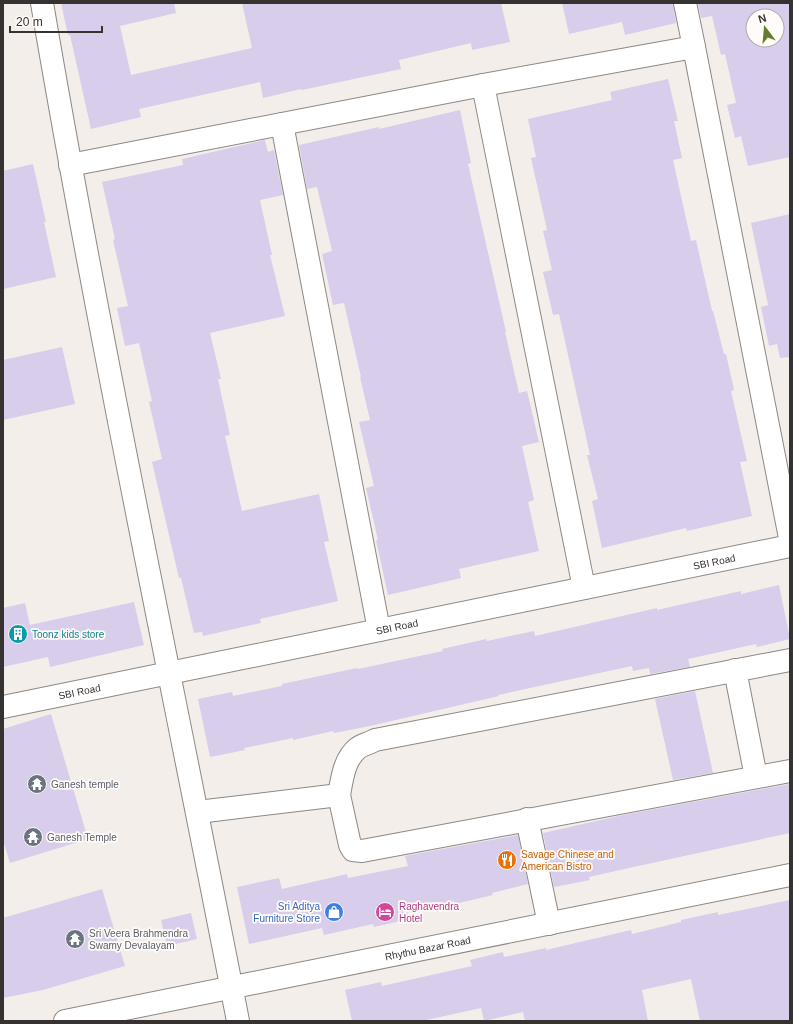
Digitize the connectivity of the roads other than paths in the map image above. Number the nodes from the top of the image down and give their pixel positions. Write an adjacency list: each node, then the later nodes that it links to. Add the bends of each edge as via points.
1 (42, 3): 6 (street)
2 (685, 3): 3 (street)
3 (694, 47): 4 (street); 7 (street)
4 (483, 85): 5 (street); 9 (street)
5 (282, 124): 6 (street); 10 (street)
6 (70, 165): 13 (street)
7 (790, 538)
8 (790, 546): 9 (street, SBI Road)
9 (584, 588): 10 (street, SBI Road)
10 (379, 630): 13 (street, SBI Road)
11 (790, 660): 12 (street)
12 (735, 670): 16 (street); 17 (street, via 375,740 358,748 350,756 343,772)
13 (169, 673): 14 (street, SBI Road); 18 (street)
14 (3, 707)
15 (790, 771): 16 (street)
16 (756, 777): 19 (street)
17 (339, 795): 18 (street); 19 (street, via 353,850 362,851)
18 (198, 812): 22 (street)
19 (527, 820): 21 (street)
20 (790, 875): 21 (street, Rhythu Bazar Road)
21 (549, 924): 22 (street, Rhythu Bazar Road)
22 (232, 988): 23 (street, Rhythu Bazar Road); 24 (street)
23 (65, 1021)
24 (238, 1021)

